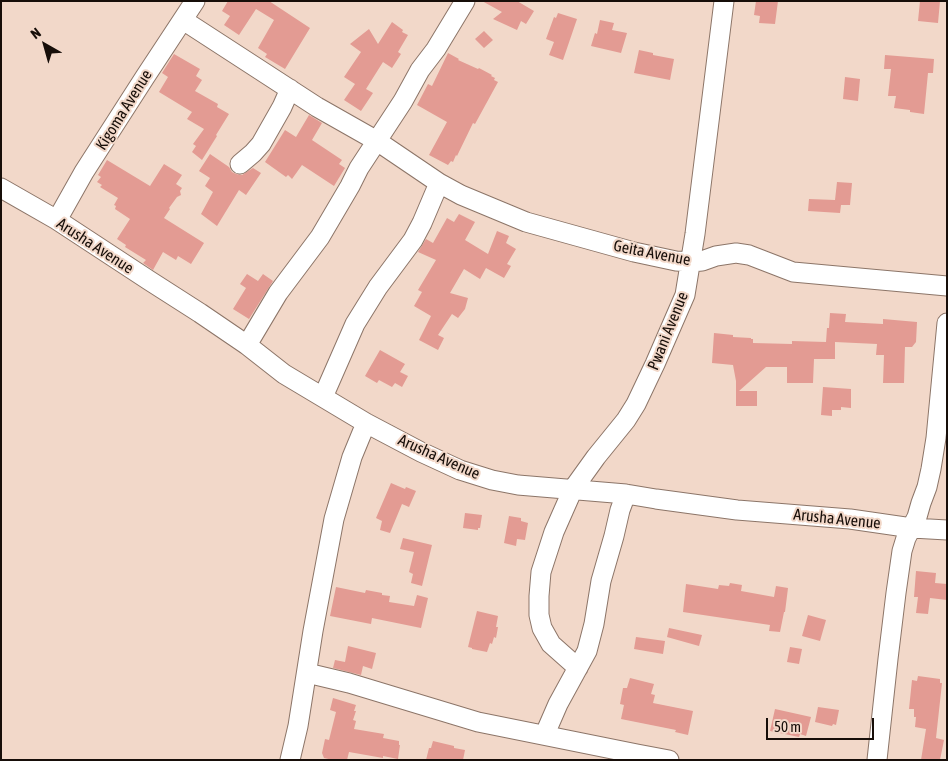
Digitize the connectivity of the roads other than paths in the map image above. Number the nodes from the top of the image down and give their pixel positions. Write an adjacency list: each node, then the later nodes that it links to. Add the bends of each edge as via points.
1 (195, 1): 4 (street, Kigoma Avenue)
2 (465, 1): 6 (street)
3 (724, 1): 11 (street, Pwani Avenue)
4 (183, 20): 5 (street, Geita Avenue); 10 (street, Kigoma Avenue, via 84,172)
5 (290, 89): 6 (street, Geita Avenue); 7 (street, via 261,144)
6 (377, 141): 8 (street, Geita Avenue); 14 (street, via 320,237 278,293)
7 (240, 164)
8 (439, 184): 11 (street, Geita Avenue, via 526,222 634,252); 15 (street, via 413,240 355,324)
9 (1, 188): 10 (street, Arusha Avenue)
10 (57, 220): 14 (street, Arusha Avenue)
11 (691, 262): 12 (street, Geita Avenue, via 736,253 793,272); 17 (street, Pwani Avenue, via 685,295 645,386 626,420)
12 (947, 286)
13 (947, 324): 19 (street, via 931,469)
14 (246, 345): 15 (street, Arusha Avenue, via 284,374)
15 (323, 397): 16 (street, Arusha Avenue)
16 (366, 423): 17 (street, Arusha Avenue, via 460,470 518,485); 22 (street, via 352,457 334,519)
17 (573, 489): 18 (street, Arusha Avenue); 21 (street, Pwani Avenue, via 554,532 542,572 539,615 551,644)
18 (626, 494): 19 (street, Arusha Avenue, via 737,510 850,519); 21 (street, via 601,581 587,651)
19 (912, 528): 20 (street, Arusha Avenue); 26 (street, via 902,551)
20 (947, 530)
21 (578, 668): 23 (street, via 558,704)
22 (307, 673): 23 (street, via 478,722); 24 (street)
23 (546, 735): 25 (street)
24 (290, 760)
25 (670, 760)
26 (877, 760)

